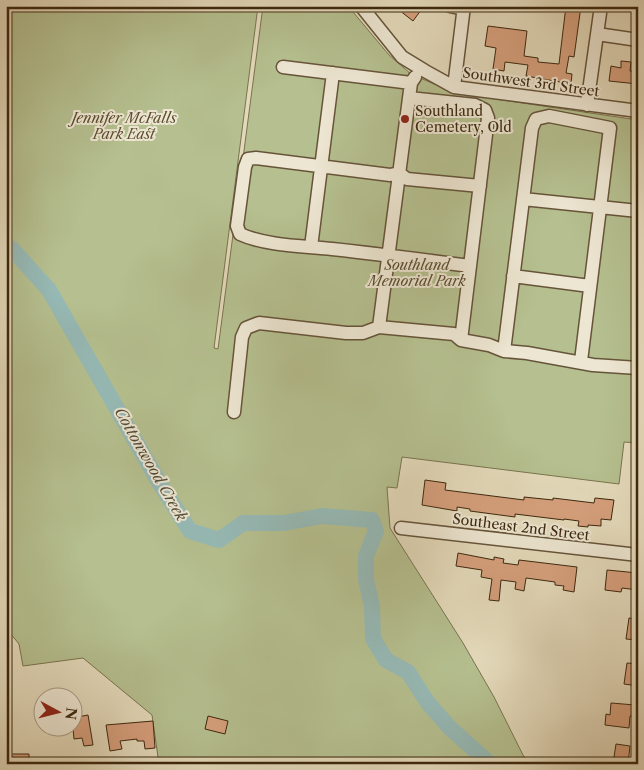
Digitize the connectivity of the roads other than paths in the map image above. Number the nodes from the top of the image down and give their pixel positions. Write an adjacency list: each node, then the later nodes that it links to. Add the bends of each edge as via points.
1 (362, 6): 8 (street, Southwest 3rd Street, via 402,57)
2 (450, 6): 4 (street)
3 (601, 6): 5 (street)
4 (464, 8): 11 (street)
5 (597, 34): 6 (street); 14 (street)
6 (638, 40)
7 (283, 67): 9 (street)
8 (421, 69): 10 (street); 11 (street, Southwest 3rd Street)
9 (334, 73): 10 (street); 17 (street)
10 (411, 83): 12 (street)
11 (454, 87): 13 (street, Southwest 3rd Street)
12 (409, 98): 18 (street); 19 (street, via 475,105 485,110 488,118)
13 (574, 103): 14 (street, Southwest 3rd Street); 16 (street)
14 (587, 105): 15 (street, Southwest 3rd Street)
15 (638, 111)
16 (572, 120): 20 (street, via 549,116 536,118); 21 (street, via 610,128)
17 (321, 166): 18 (street, via 390,175); 23 (street); 23 (street, via 248,159 237,226 240,234 249,238)
18 (399, 173): 19 (street, via 407,179); 24 (street)
19 (480, 186): 25 (street)
20 (523, 199): 21 (street); 26 (street)
21 (600, 207): 22 (street); 27 (street)
22 (638, 211)
23 (311, 247): 24 (street)
24 (388, 255): 25 (street); 28 (street)
25 (470, 266): 29 (street)
26 (513, 276): 27 (street); 30 (street)
27 (590, 286): 31 (street)
28 (379, 327): 29 (street, via 454,334); 33 (street, via 363,333 259,323 246,328 242,337)
29 (461, 340): 30 (street)
30 (504, 351): 31 (street)
31 (581, 362): 32 (street)
32 (638, 368)
33 (234, 412)
34 (401, 528): 35 (street, Southeast 2nd Street)
35 (638, 555)

